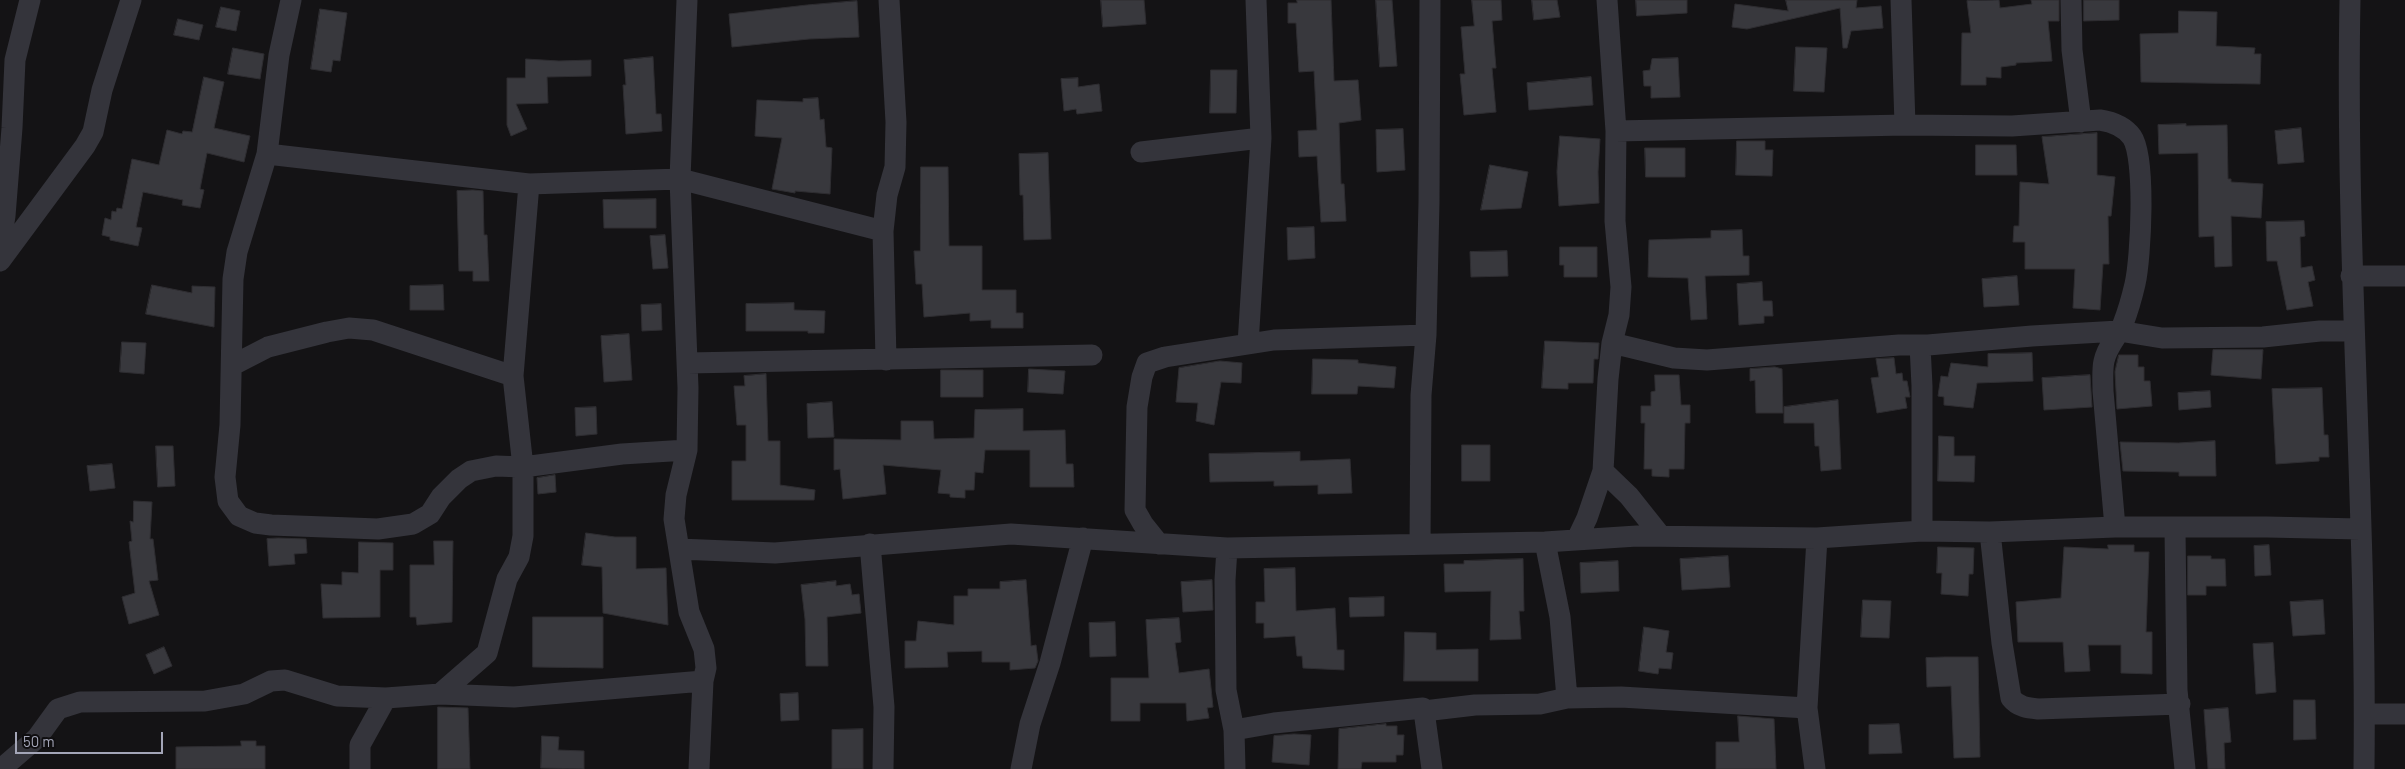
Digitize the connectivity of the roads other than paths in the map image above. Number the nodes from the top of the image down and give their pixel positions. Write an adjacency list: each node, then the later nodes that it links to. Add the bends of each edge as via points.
1 (30, 0): 21 (street, via 15,60)
2 (131, 0): 22 (street, via 85,146)
3 (290, 0): 17 (street, via 279,55)
4 (687, 0): 18 (street)
5 (889, 0): 20 (street, via 896,122 895,168 887,195)
6 (1256, 0): 15 (street)
7 (1430, 0): 27 (street)
8 (1607, 0): 14 (street)
9 (1901, 0): 13 (street)
10 (2071, 0): 12 (street, via 2072,50)
11 (2350, 0): 23 (street)
12 (2081, 122): 13 (street, via 2012,126); 26 (street, via 2112,122 2123,127 2133,138 2139,165 2142,191 2137,274)
13 (1905, 125): 14 (street)
14 (1616, 131): 28 (street, via 1615,221 1621,287 1619,316)
15 (1261, 138): 16 (street); 29 (street)
16 (1141, 152)
17 (268, 154): 19 (street); 34 (street, via 237,252 233,279)
18 (680, 179): 19 (street); 20 (street); 33 (street)
19 (529, 184): 35 (street)
20 (883, 231): 32 (street)
21 (0, 248)
22 (0, 260)
23 (2351, 276): 24 (street); 25 (street)
24 (2405, 276)
25 (2353, 331): 26 (street, via 2263,337 2162,338); 41 (street)
26 (2119, 332): 30 (street); 39 (street, via 2106,353 2103,376)
27 (1426, 335): 29 (street, via 1274,340); 51 (street, via 1421,395)
28 (1612, 343): 30 (street, via 1665,356 1707,360); 38 (street)
29 (1248, 344): 50 (street, via 1165,356 1147,363 1137,407 1135,510)
30 (1920, 345): 42 (street)
31 (1092, 355): 32 (street)
32 (886, 360): 33 (street)
33 (688, 364): 36 (street)
34 (233, 365): 35 (street, via 268,347 349,328 373,330); 37 (street, via 225,477 228,500 239,516 255,523 378,530 413,524 430,514 441,497 471,471 496,466)
35 (513, 376): 37 (street)
36 (687, 450): 37 (street, via 622,454); 53 (street, via 674,519)
37 (523, 467): 55 (street, via 523,536 519,557 508,579 487,653)
38 (1603, 470): 44 (street); 46 (street, via 1587,518)
39 (2115, 527): 40 (street); 43 (street)
40 (2175, 529): 41 (street); 58 (street, via 2177,690)
41 (2360, 529): 61 (street)
42 (1922, 530): 43 (street); 47 (street)
43 (1990, 532): 58 (street, via 2002,643 2011,698 2015,702 2038,709)
44 (1660, 535): 46 (street); 47 (street)
45 (1083, 538): 49 (street, via 1011,534); 50 (street); 68 (street)
46 (1576, 538): 48 (street)
47 (1817, 538): 59 (street)
48 (1545, 542): 51 (street); 57 (street, via 1560,617)
49 (870, 544): 53 (street, via 775,553); 67 (street, via 884,707)
50 (1159, 544): 52 (street)
51 (1420, 544): 52 (street)
52 (1227, 548): 63 (street, via 1226,690)
53 (679, 549): 54 (street, via 689,612 704,649 706,668)
54 (703, 681): 55 (street, via 514,697); 66 (street)
55 (440, 694): 56 (street)
56 (386, 698): 64 (street, via 337,696 285,680 271,682 244,694 205,701 80,702 58,709 36,738); 65 (street, via 360,745)
57 (1567, 698): 59 (street, via 1659,699); 60 (street, via 1540,704 1475,704)
58 (2180, 704): 72 (street)
59 (1808, 708): 71 (street)
60 (1424, 711): 63 (street, via 1423,708); 70 (street)
61 (2365, 714): 62 (street); 73 (street)
62 (2405, 714)
63 (1234, 730): 69 (street)
64 (1, 769)
65 (360, 769)
66 (699, 769)
67 (883, 769)
68 (1020, 769)
69 (1235, 769)
70 (1432, 769)
71 (1815, 769)
72 (2185, 769)
73 (2364, 769)

